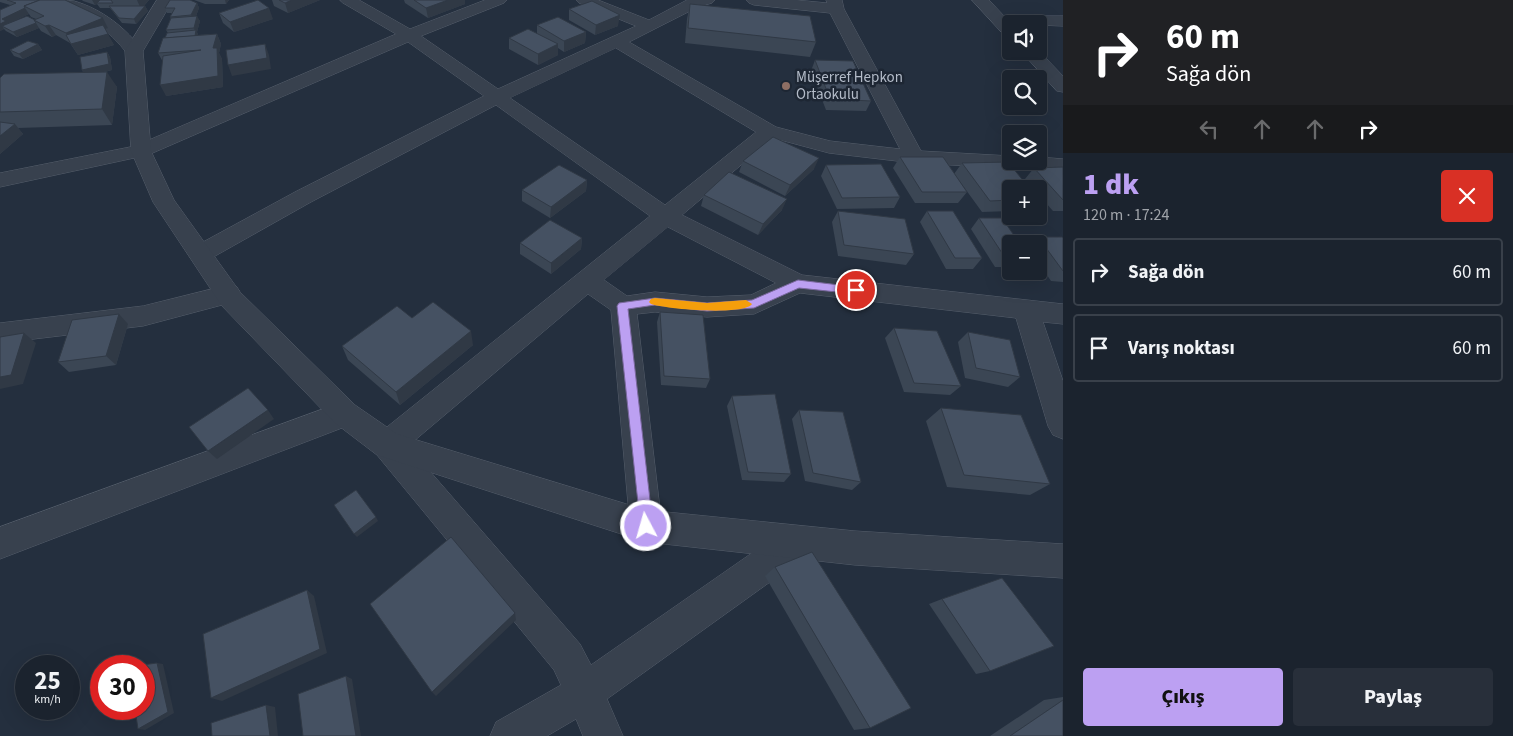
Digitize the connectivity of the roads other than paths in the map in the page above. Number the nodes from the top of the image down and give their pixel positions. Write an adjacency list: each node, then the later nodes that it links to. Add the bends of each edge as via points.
1 (58, 0): 15 (street, via 109,24 125,36)
2 (165, 0): 15 (street)
3 (348, 0): 13 (street)
4 (499, 0): 13 (street)
5 (584, 0): 12 (street)
6 (754, 0): 9 (street)
7 (980, 0): 10 (street)
8 (695, 1): 12 (street)
9 (835, 4): 21 (street)
10 (1000, 21): 11 (street)
11 (1063, 21)
12 (650, 26): 14 (street)
13 (409, 35): 18 (street); 20 (street)
14 (617, 42): 18 (street); 19 (street)
15 (134, 50): 20 (street)
16 (1038, 60): 17 (street)
17 (1063, 87)
18 (497, 97): 24 (street); 25 (street)
19 (769, 131): 21 (street, via 829,148); 24 (street)
20 (141, 151): 23 (street); 25 (street, via 164,202)
21 (914, 156): 22 (street)
22 (1063, 166)
23 (0, 180)
24 (665, 216): 26 (street); 27 (street)
25 (200, 254): 28 (street)
26 (587, 281): 29 (street); 35 (street)
27 (798, 284): 29 (street, via 754,304 707,307 655,302); 30 (street)
28 (228, 294): 32 (street, via 143,316); 33 (street)
29 (622, 306): 36 (street)
30 (1028, 311): 31 (street); 34 (street)
31 (1063, 314)
32 (0, 333)
33 (345, 414): 35 (street); 38 (street)
34 (1063, 426)
35 (388, 445): 36 (street); 40 (street, via 567,657)
36 (646, 526): 37 (street)
37 (798, 542): 39 (street); 40 (street)
38 (0, 543)
39 (1063, 561)
40 (585, 692): 41 (street); 42 (street)
41 (510, 736)
42 (603, 736)

